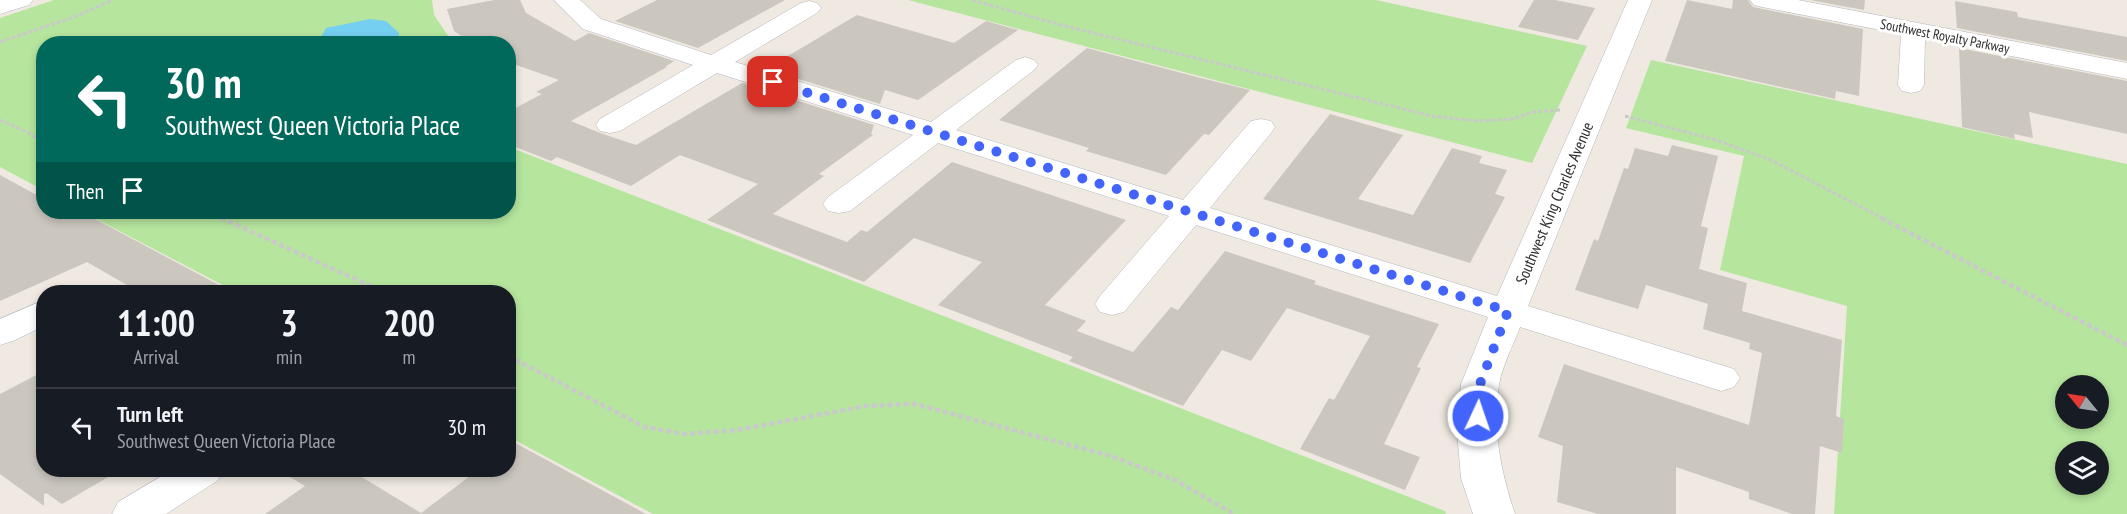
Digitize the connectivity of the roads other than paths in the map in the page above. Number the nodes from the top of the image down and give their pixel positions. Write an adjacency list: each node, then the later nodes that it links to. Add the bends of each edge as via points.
1 (21, 0): 5 (street)
2 (566, 0): 8 (street, via 592,24)
3 (1640, 0): 18 (street, Southwest King Charles Avenue)
4 (1762, 0): 7 (street, Southwest Royalty Parkway)
5 (0, 7)
6 (809, 8): 8 (street)
7 (1913, 29): 10 (street, Southwest Royalty Parkway); 11 (street)
8 (714, 64): 12 (street); 14 (street)
9 (1025, 66): 14 (street)
10 (2127, 71)
11 (1911, 85)
12 (610, 125)
13 (1261, 126): 16 (street)
14 (935, 132): 15 (street); 16 (street)
15 (839, 204)
16 (1189, 211): 17 (street); 18 (street)
17 (1112, 303)
18 (1508, 311): 21 (street); 24 (street, Southwest King Charles Avenue, via 1480,384 1477,432 1482,478)
19 (36, 314): 20 (street)
20 (0, 333)
21 (1721, 378)
22 (192, 477): 23 (street)
23 (133, 514)
24 (1494, 514)

